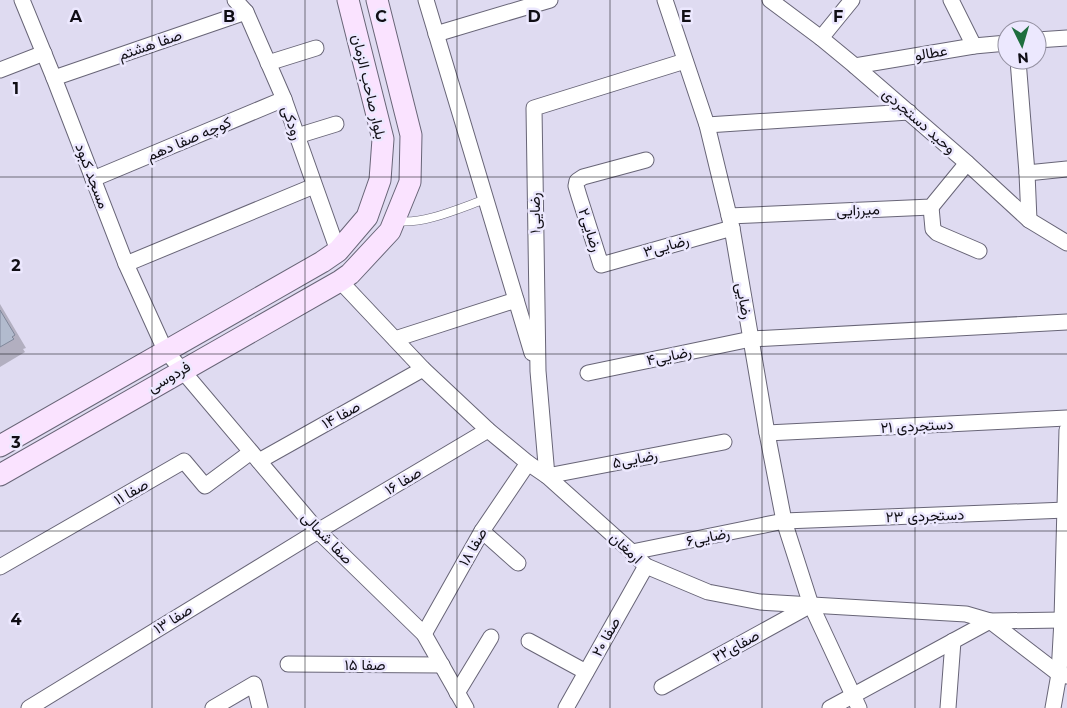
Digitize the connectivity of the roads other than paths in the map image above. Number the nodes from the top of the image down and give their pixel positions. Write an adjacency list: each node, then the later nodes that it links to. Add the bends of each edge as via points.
1 (22, 0): 19 (street, مسجد کبود)
2 (235, 0): 11 (street, رودکی)
3 (348, 0): 43 (main road, بلوار صاحب الزمان, via 383,140 380,180 367,216)
4 (377, 0): 39 (main road, بلوار صاحب الزمان, via 411,135 410,182)
5 (426, 0): 12 (street)
6 (550, 0): 12 (street)
7 (665, 0): 20 (street, رضایی)
8 (770, 0): 13 (street, وحید دستجردی)
9 (852, 0): 13 (street)
10 (951, 0): 17 (street)
11 (246, 12): 21 (street, رودکی); 25 (street, صفا هشتم)
12 (436, 34): 37 (street)
13 (821, 38): 22 (street, وحید دستجردی)
14 (1067, 38): 15 (street)
15 (1047, 39)
16 (997, 44): 17 (street, عطالو)
17 (974, 46): 22 (street, عطالو)
18 (316, 48): 21 (street)
19 (44, 53): 23 (street); 25 (street, مسجد کبود)
20 (686, 61): 29 (street, رضایی); 55 (street, رضایی۱, via 534,108)
21 (268, 63): 26 (street, رودکی)
22 (855, 66): 27 (street, وحید دستجردی)
23 (0, 70)
24 (1019, 70): 34 (street)
25 (54, 78): 35 (street, مسجد کبود)
26 (284, 99): 30 (street, رودکی); 35 (street, کوچه صفا دهم)
27 (909, 112): 29 (street); 32 (street, وحید دستجردی)
28 (336, 124): 30 (street)
29 (707, 125): 41 (street, رضایی)
30 (297, 136): 36 (street, رودکی)
31 (646, 160): 46 (street, رضایی۲, via 577,180 578,196)
32 (967, 163): 38 (street); 40 (street, وحید دستجردی)
33 (1067, 169): 34 (street)
34 (1027, 173): 40 (street)
35 (93, 179): 45 (street, مسجد کبود)
36 (314, 186): 43 (street, رودکی); 45 (street)
37 (486, 200): 39 (lane, via 426,219); 48 (street)
38 (931, 207): 41 (street, میرزایی); 44 (street, via 933,228 937,233)
39 (395, 220): 47 (main road, بلوار صاحب الزمان, via 390,231)
40 (1029, 220): 42 (street, وحید دستجردی)
41 (730, 222): 46 (street, رضایی۳); 51 (street, رضایی)
42 (1067, 242)
43 (338, 251): 52 (main road, فردوسی)
44 (979, 251)
45 (126, 264): 52 (street, مسجد کبود)
46 (601, 265)
47 (340, 281): 50 (street, ارمغان); 54 (main road, فردوسی)
48 (516, 300): 50 (street); 55 (street)
49 (1067, 322): 51 (street, رضایی۴)
50 (395, 339): 53 (street, ارمغان)
51 (751, 339): 56 (street, رضایی۴); 60 (street, رضایی)
52 (165, 350): 54 (street, مسجد کبود); 62 (main road, فردوسی)
53 (422, 369): 58 (street, ارمغان); 63 (street, صفا ۱۴)
54 (182, 370): 63 (street, صفا شمالی); 65 (main road, فردوسی)
55 (538, 371): 66 (street, رضایی۱)
56 (588, 373)
57 (1067, 418): 60 (street, دستجردی ۲۱)
58 (488, 430): 64 (street, ارمغان); 70 (street, صفا ۱۶)
59 (1067, 430): 67 (street)
60 (767, 434): 68 (street, رضایی)
61 (724, 442): 66 (street, رضایی۵)
62 (0, 446)
63 (255, 456): 70 (street, صفا شمالی); 74 (street, صفا ۱۱, via 205,486 184,461)
64 (528, 463): 66 (street, ارمغان); 69 (street, صفا ۱۸)
65 (0, 476)
66 (546, 476): 71 (street, ارمغان)
67 (1066, 510): 68 (street, دستجردی ۲۳); 76 (street)
68 (784, 521): 71 (street, رضایی۶); 75 (street, رضایی)
69 (482, 530): 72 (street); 78 (street, صفا ۱۸)
70 (318, 531): 78 (street, صفا شمالی); 89 (street, صفا ۱۳)
71 (632, 552): 73 (street, ارمغان)
72 (518, 563)
73 (646, 566): 75 (street, ارمغان, via 708,592 760,602); 84 (street, صفا ۲۰)
74 (0, 567)
75 (811, 605): 77 (street, ارمغان, via 966,614); 86 (street, صفای۲۲); 88 (street)
76 (1062, 620): 77 (street); 85 (street)
77 (990, 621): 81 (street); 85 (street)
78 (424, 634): 83 (street, صفا شمالی)
79 (491, 637): 87 (street)
80 (529, 641): 84 (street)
81 (953, 641): 88 (street); 95 (street)
82 (288, 664): 83 (street, صفا ۱۵)
83 (442, 665): 87 (street, صفا شمالی)
84 (586, 672): 93 (street, صفا ۲۰)
85 (1063, 675): 96 (street)
86 (662, 687)
87 (457, 693): 92 (street, صفا شمالی)
88 (856, 702): 94 (street)
89 (29, 708)
90 (213, 708): 91 (street, via 254,684)
91 (260, 708)
92 (466, 708)
93 (566, 708)
94 (830, 708)
95 (948, 708)
96 (1053, 708)

